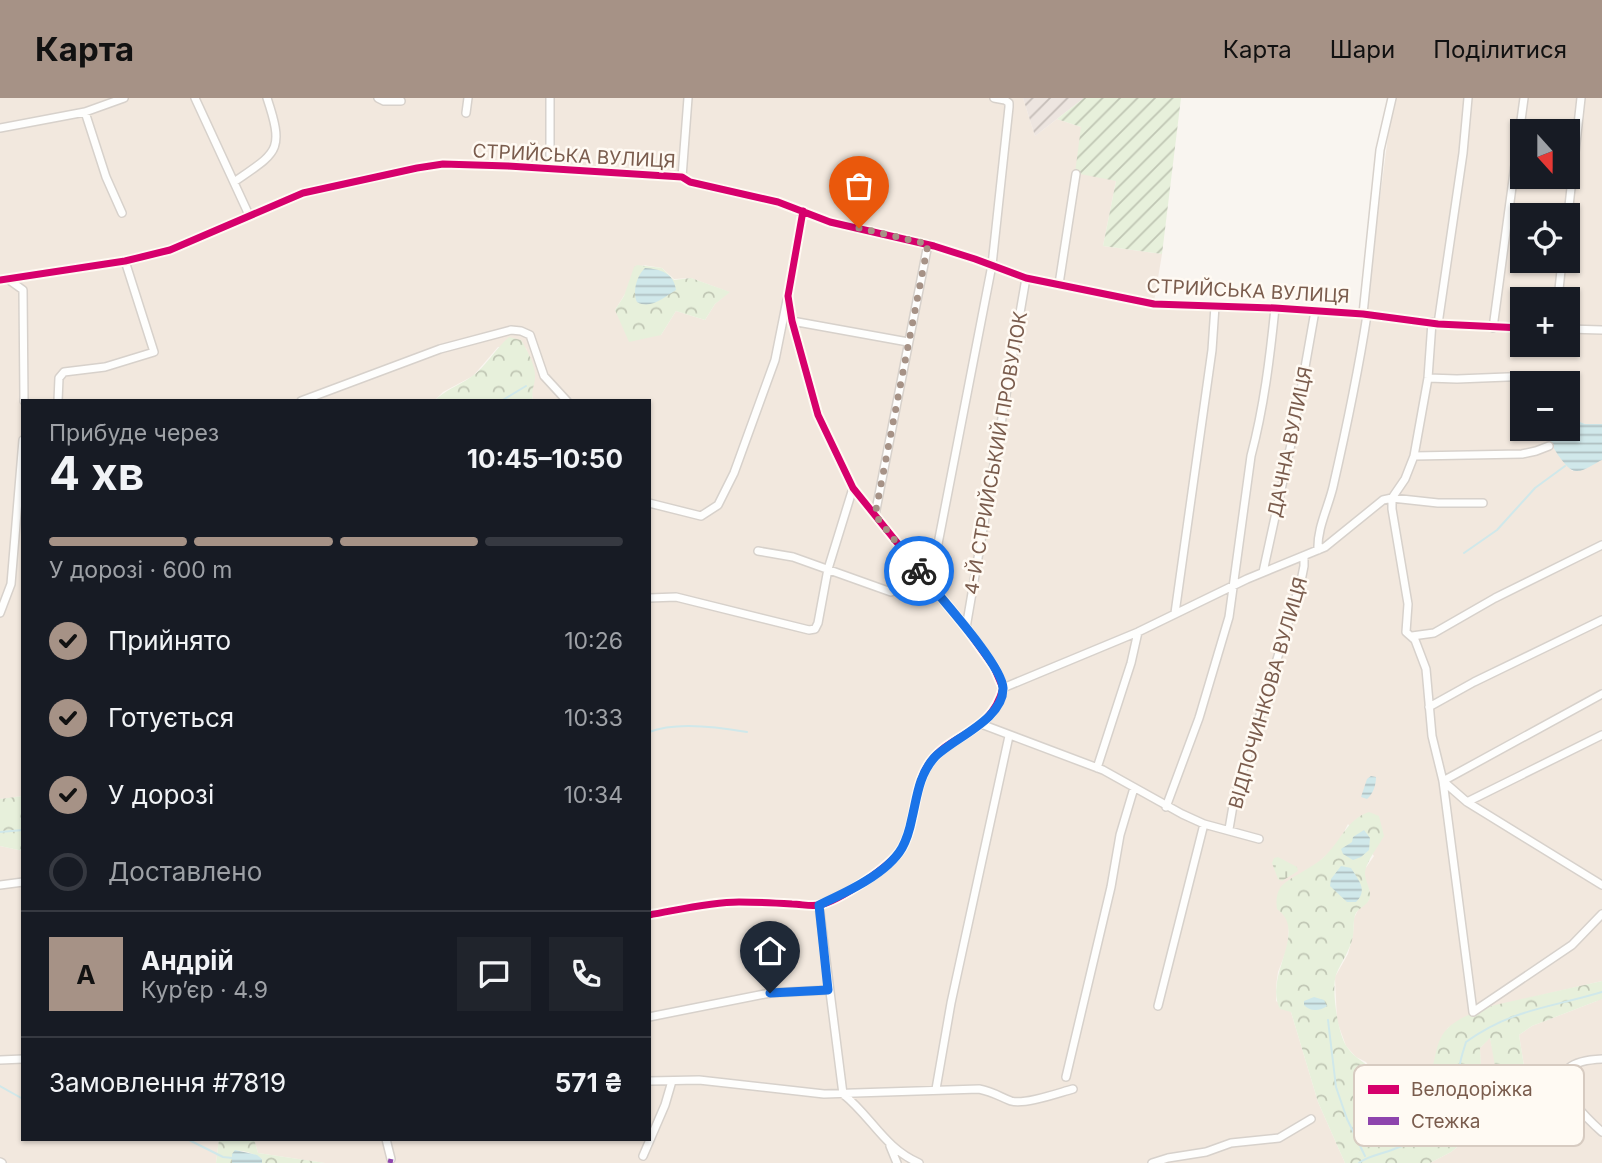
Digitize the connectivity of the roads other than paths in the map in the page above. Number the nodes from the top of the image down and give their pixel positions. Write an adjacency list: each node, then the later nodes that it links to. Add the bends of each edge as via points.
1 (124, 98): 14 (street)
2 (195, 98): 20 (street)
3 (267, 98): 20 (street, via 274,149)
4 (378, 98): 13 (street)
5 (468, 98): 15 (street)
6 (550, 98): 17 (street)
7 (688, 98): 19 (street)
8 (995, 98): 27 (street, via 1005,100 1009,107)
9 (1392, 98): 35 (street, via 1380,149)
10 (1468, 98): 37 (street)
11 (1524, 98): 38 (street)
12 (1581, 98): 21 (street)
13 (401, 101)
14 (85, 113): 16 (street); 23 (street)
15 (466, 113)
16 (0, 128)
17 (550, 169): 19 (street, СТРИЙСЬКА ВУЛИЦЯ); 24 (street, СТРИЙСЬКА ВУЛИЦЯ, via 443,164 303,192)
18 (1076, 174): 30 (street)
19 (682, 177): 22 (street, СТРИЙСЬКА ВУЛИЦЯ)
20 (234, 182): 24 (street)
21 (1569, 203)
22 (803, 211): 25 (street, СТРИЙСЬКА ВУЛИЦЯ, via 830,222); 31 (street)
23 (122, 214)
24 (249, 215): 26 (street, СТРИЙСЬКА ВУЛИЦЯ, via 170,250)
25 (928, 244): 27 (street, СТРИЙСЬКА ВУЛИЦЯ); 42 (street)
26 (125, 261): 29 (street, СТРИЙСЬКА ВУЛИЦЯ); 46 (street, via 154,352 105,368 64,372)
27 (992, 265): 28 (street, СТРИЙСЬКА ВУЛИЦЯ); 65 (street)
28 (1026, 278): 30 (street, СТРИЙСЬКА ВУЛИЦЯ); 72 (street, 4-Й СТРИЙСЬКИЙ ПРОВУЛОК)
29 (4, 280): 45 (street, via 23,290)
30 (1059, 284): 32 (street, СТРИЙСЬКА ВУЛИЦЯ, via 1154,304)
31 (788, 296): 36 (street); 55 (street, via 761,402 718,505 701,516)
32 (1215, 306): 33 (street, СТРИЙСЬКА ВУЛИЦЯ); 70 (street)
33 (1275, 308): 34 (street, СТРИЙСЬКА ВУЛИЦЯ); 66 (street)
34 (1315, 311): 35 (street, СТРИЙСЬКА ВУЛИЦЯ); 64 (street, ДАЧНА ВУЛИЦЯ)
35 (1365, 314): 37 (street, СТРИЙСЬКА ВУЛИЦЯ); 60 (street, via 1347,426)
36 (792, 321): 42 (street); 52 (street, via 818,415)
37 (1435, 323): 38 (street, СТРИЙСЬКА ВУЛИЦЯ); 44 (street)
38 (1493, 328): 39 (street, СТРИЙСЬКА ВУЛИЦЯ)
39 (1510, 328)
40 (1580, 329): 41 (street)
41 (1602, 330)
42 (908, 342): 56 (street)
43 (1510, 376): 44 (street)
44 (1428, 378): 50 (street)
45 (24, 399)
46 (58, 399)
47 (306, 399): 48 (street, via 440,349 493,333 521,331 530,335 544,376)
48 (565, 399)
49 (1549, 446): 50 (street, via 1522,454)
50 (1415, 456): 53 (street)
51 (21, 468): 57 (street)
52 (853, 488): 56 (street); 63 (street)
53 (1392, 498): 54 (street); 60 (street, via 1376,504); 74 (street, via 1409,610 1406,632)
54 (1483, 503)
55 (651, 504)
56 (875, 515): 65 (street)
57 (17, 524): 58 (street); 69 (street, via 11,584)
58 (21, 531)
59 (1602, 545): 74 (street, via 1434,633)
60 (1318, 550): 62 (street)
61 (758, 551): 63 (street)
62 (1304, 556): 64 (street); 87 (street, ВІДПОЧИНКОВА ВУЛИЦЯ, via 1301,581)
63 (828, 569): 67 (street); 68 (street, via 818,623 809,630 676,597)
64 (1263, 572): 66 (street)
65 (930, 585): 72 (street)
66 (1232, 586): 70 (street); 85 (street, via 1216,665)
67 (891, 592)
68 (651, 598)
69 (0, 613)
70 (1175, 613): 73 (street)
71 (1602, 620): 77 (street)
72 (966, 628): 75 (street, via 995,667)
73 (1138, 632): 75 (street); 81 (street)
74 (1412, 636): 77 (street, via 1425,665)
75 (1003, 688): 78 (street)
76 (1602, 694): 82 (street)
77 (1429, 707): 82 (street)
78 (981, 724): 80 (street); 92 (street, via 932,760 919,786 901,850 862,883)
79 (1602, 735): 84 (street)
80 (1009, 736): 81 (street); 105 (street)
81 (1097, 768): 83 (street)
82 (1443, 781): 84 (street); 93 (street, via 1473,1012 1572,945)
83 (1133, 788): 85 (street); 102 (street)
84 (1467, 802): 91 (street)
85 (1166, 807): 86 (street)
86 (1204, 824): 87 (street); 96 (street)
87 (1229, 829): 88 (street)
88 (1259, 839)
89 (21, 882): 90 (street)
90 (0, 884)
91 (1602, 885)
92 (819, 905): 94 (street, via 734,902); 95 (street)
93 (1602, 914)
94 (651, 915)
95 (828, 990): 97 (street, via 770,993); 107 (street)
96 (1158, 1006)
97 (651, 1017)
98 (21, 1059): 100 (street)
99 (1602, 1059): 101 (street)
100 (0, 1060)
101 (1570, 1065)
102 (1066, 1077)
103 (651, 1081): 104 (street)
104 (672, 1081): 107 (street); 111 (street)
105 (936, 1089): 106 (street, via 979,1089 1012,1101); 107 (street)
106 (1073, 1089)
107 (843, 1094): 114 (street)
108 (1584, 1115): 110 (street)
109 (1311, 1119): 119 (street, via 1279,1138 1231,1143)
110 (1602, 1132)
111 (651, 1137)
112 (386, 1141): 116 (street)
113 (649, 1141): 115 (street)
114 (890, 1145): 117 (street); 118 (street)
115 (643, 1156)
116 (391, 1159)
117 (897, 1163)
118 (919, 1163)
119 (1152, 1163)

